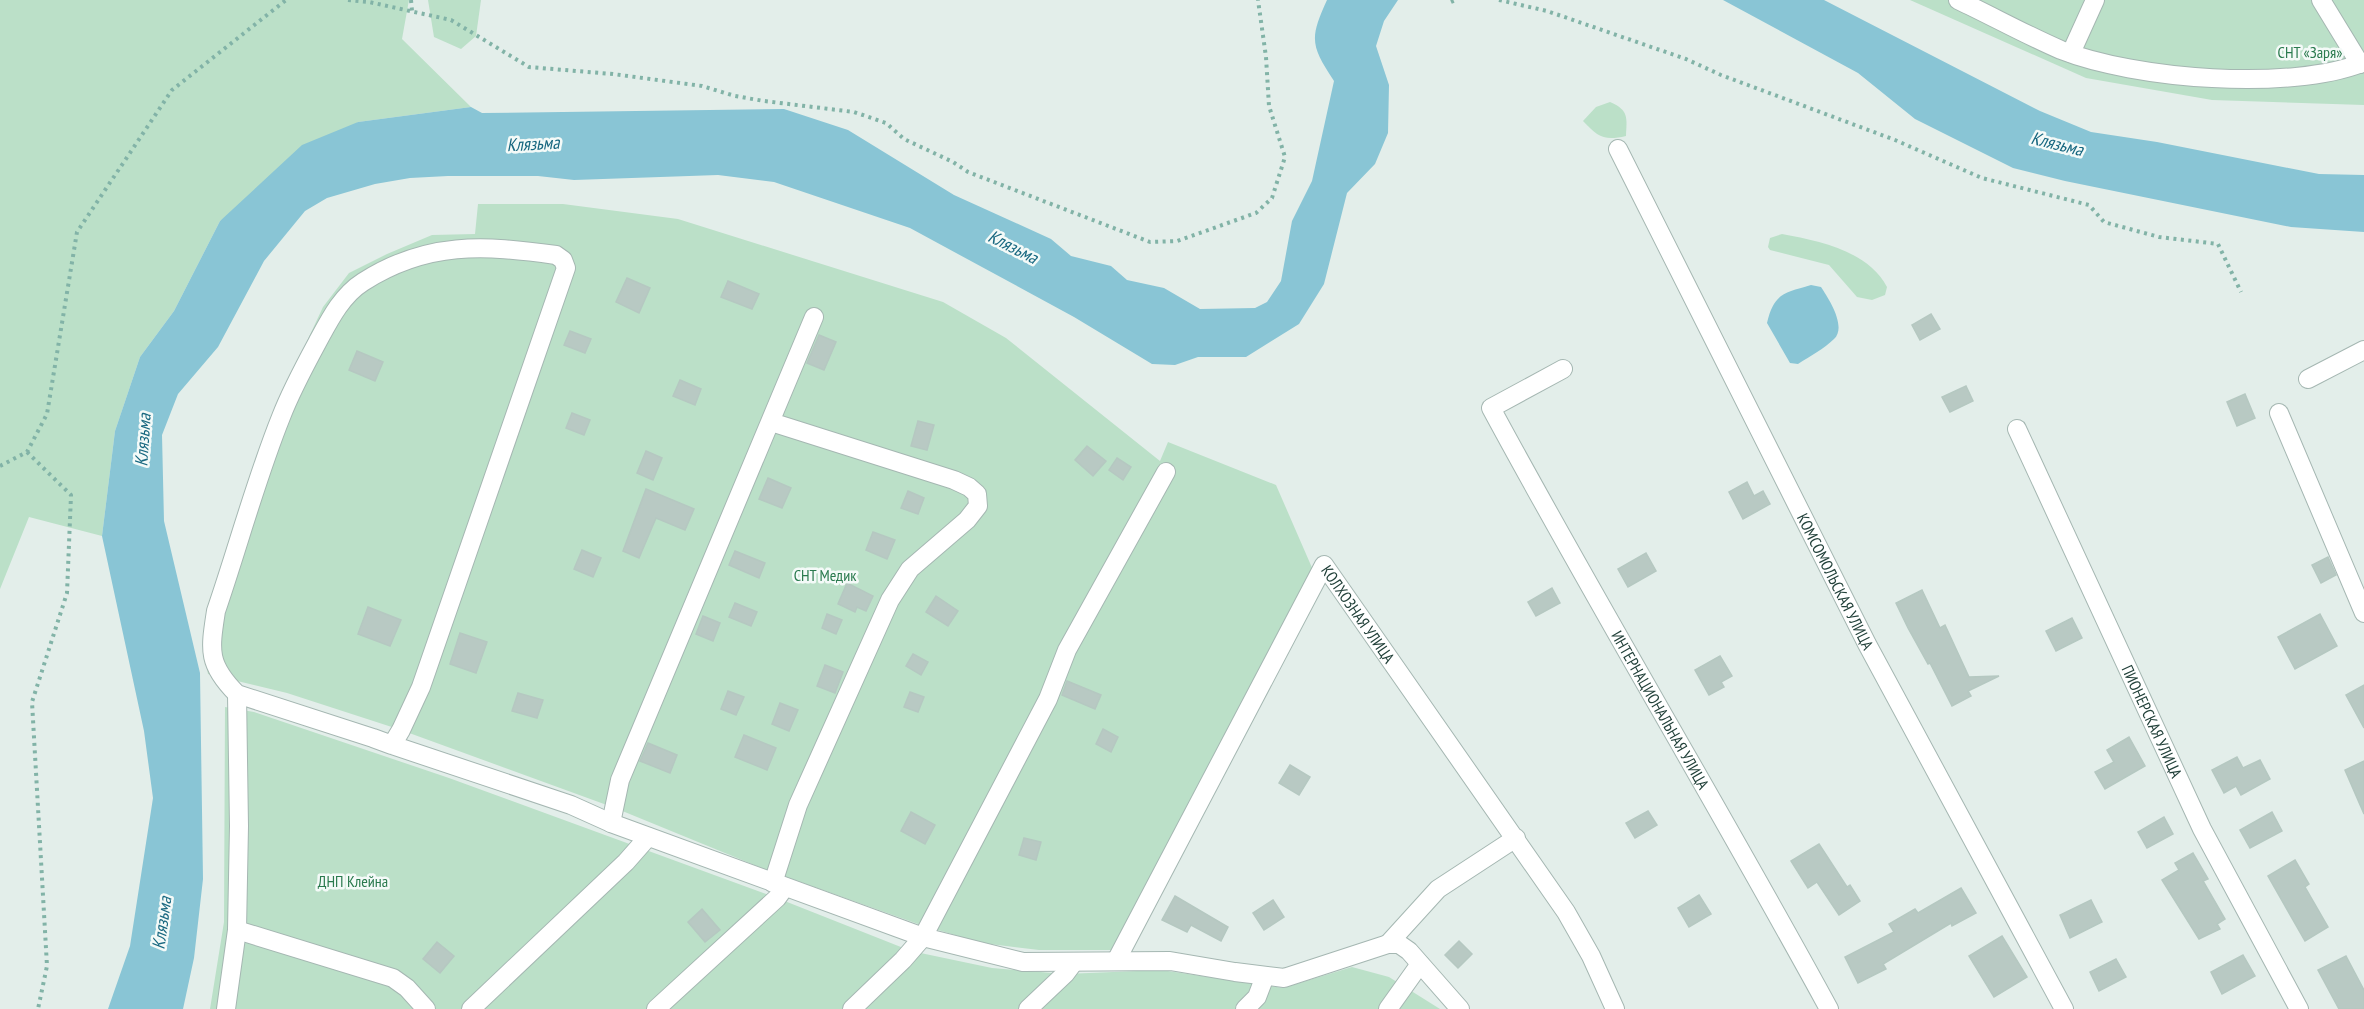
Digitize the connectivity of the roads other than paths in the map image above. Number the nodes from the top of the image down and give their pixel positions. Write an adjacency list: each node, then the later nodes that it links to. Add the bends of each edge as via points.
1 (1958, 0): 4 (street)
2 (2095, 0): 4 (street)
3 (2320, 0): 5 (street)
4 (2071, 53): 5 (street, via 2110,65 2254,80 2316,75)
5 (2362, 63)
6 (1618, 149): 40 (street, КОМСОМОЛЬСКАЯ УЛИЦА, via 1867,644)
7 (814, 316): 12 (street)
8 (2364, 350): 10 (street)
9 (1563, 369): 39 (street, ИНТЕРНАЦИОНАЛЬНАЯ УЛИЦА, via 1491,408)
10 (2308, 379)
11 (2279, 412): 15 (street)
12 (771, 422): 18 (street, via 621,780); 21 (street, via 954,480 977,494 978,506 910,569 890,600 798,805)
13 (2017, 429): 41 (street, ПИОНЕРСКАЯ УЛИЦА, via 2202,829)
14 (1166, 472): 23 (street, via 1067,650 1048,699)
15 (2364, 613)
16 (237, 694): 17 (street); 17 (street, via 212,659 216,611 281,417 335,309 361,283 401,263 443,249 499,247 556,255 566,268 421,687); 22 (street)
17 (392, 745): 18 (street, via 571,805)
18 (611, 824): 19 (street)
19 (648, 837): 21 (street); 31 (street)
20 (1516, 838): 24 (street, via 1438,889); 25 (street, КОЛХОЗНАЯ УЛИЦА, via 1323,565); 38 (street, КОЛХОЗНАЯ УЛИЦА, via 1566,912)
21 (779, 885): 23 (street); 32 (street, via 777,898)
22 (237, 930): 29 (street); 30 (street, via 393,978)
23 (923, 936): 26 (street, via 1023,962); 33 (street)
24 (1388, 944): 27 (street, via 1399,944); 28 (street, via 1284,978)
25 (1116, 961): 26 (street); 28 (street, via 1170,961)
26 (1074, 962): 34 (street)
27 (1420, 964): 36 (street); 37 (street)
28 (1265, 976): 35 (street, via 1257,997)
29 (226, 1009)
30 (426, 1009)
31 (471, 1009)
32 (656, 1009)
33 (852, 1009)
34 (1028, 1009)
35 (1245, 1009)
36 (1388, 1009)
37 (1460, 1009)
38 (1615, 1009)
39 (1829, 1009)
40 (2064, 1009)
41 (2299, 1009)

